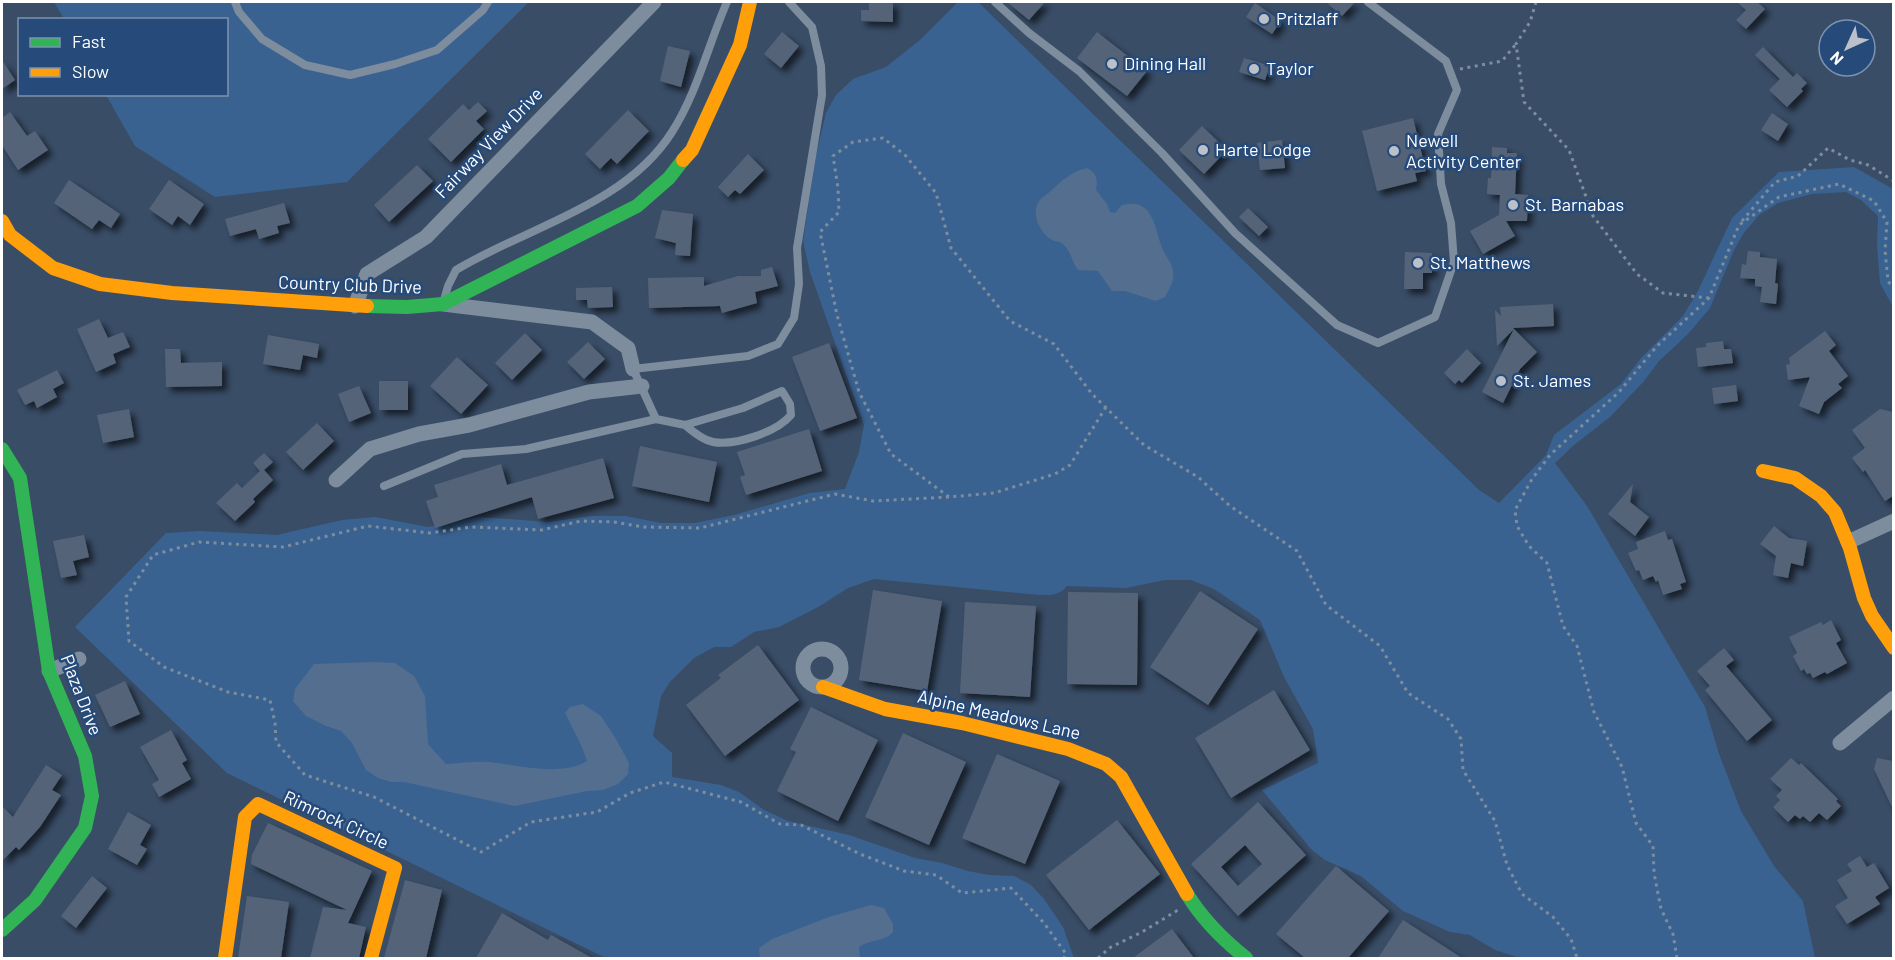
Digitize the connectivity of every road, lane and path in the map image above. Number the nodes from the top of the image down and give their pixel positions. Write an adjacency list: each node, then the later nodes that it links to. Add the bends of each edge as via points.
1 (235, 2): 2 (lane, via 238,12 262,39 304,65 350,75 437,50)
2 (488, 2)
3 (654, 2): 18 (street, Fairway View Drive, via 426,237 367,274)
4 (727, 2): 17 (lane, via 693,93 654,156 614,189 456,270)
5 (750, 2): 17 (street, Country Club Drive, via 740,45 692,150 669,178 637,206)
6 (789, 2): 19 (lane, via 812,27 821,66 822,95 797,248 799,284 794,318 778,344 748,356)
7 (995, 2): 11 (lane, via 1079,72 1162,153 1235,233 1337,325 1378,343 1435,318 1454,262 1451,223 1441,184 1438,134 1457,90)
8 (1368, 2): 11 (lane, via 1446,61)
9 (1536, 2): 10 (path, via 1530,22)
10 (1515, 44): 11 (path, via 1502,61); 16 (path, via 1524,102 1569,150 1593,216 1637,274 1663,293)
11 (1450, 70)
12 (1893, 181): 13 (path, via 1828,148 1798,176 1774,182)
13 (1739, 225): 15 (path, via 1779,197 1839,184 1874,201 1887,222 1885,250 1888,282); 16 (path)
14 (4, 234): 18 (street, Country Club Drive, via 53,268 100,284)
15 (1893, 289)
16 (1709, 298): 45 (path, via 1657,346 1619,392 1550,455 1515,510 1517,526 1529,546 1547,563 1563,626 1577,646 1594,712 1622,767 1636,823 1653,846 1660,909 1673,934)
17 (443, 304): 18 (street, Country Club Drive); 19 (street, via 592,322 628,348)
18 (355, 306)
19 (633, 369): 20 (lane)
20 (642, 386): 22 (lane); 26 (street, via 588,392 370,449)
21 (1106, 407): 28 (path, via 1070,465 1055,474 994,493); 28 (path, via 1054,344 1010,321 951,248 936,193 905,155 883,138 853,142 832,156 839,212 820,232 837,315 859,392 891,454); 44 (path, via 1144,445 1198,477 1230,506 1297,551 1326,605 1380,646 1408,693 1448,719 1461,739 1463,770 1494,821 1507,865 1522,894 1553,917 1571,939)
22 (656, 419): 23 (lane); 27 (lane, via 526,448 462,454)
23 (685, 425): 23 (lane, via 712,442 747,439 785,422 791,415 790,404 782,391 743,408)
24 (2, 449): 33 (street, Plaza Drive, via 20,478)
25 (1763, 471): 30 (street, via 1795,478 1821,496 1835,512)
26 (336, 480)
27 (384, 486)
28 (949, 497): 41 (path, via 873,501 835,494 700,528 581,521 542,530 472,527 430,534 368,526 283,548 199,542 153,555 126,597 129,641 164,667 228,692 270,700 276,742 305,775 374,797 481,852 531,822 597,812 630,793 664,782 741,802 780,824 801,825 904,871 936,875 962,893 1011,888 1044,923)
29 (1893, 521): 30 (street)
30 (1848, 542): 31 (street, via 1868,607)
31 (1893, 648)
32 (79, 659): 33 (street)
33 (49, 671): 38 (street, Plaza Drive, via 85,756 92,796 85,828 35,900)
34 (823, 687): 37 (street, Alpine Meadows Lane, via 885,709 1068,749 1106,764 1133,796)
35 (1893, 698): 36 (street)
36 (1840, 743)
37 (1191, 902): 42 (path, via 1111,946); 43 (street, Alpine Meadows Lane, via 1222,939)
38 (2, 930)
39 (225, 958): 40 (street, Rimrock Circle, via 245,818 258,804 395,868)
40 (370, 958)
41 (1064, 958)
42 (1098, 958)
43 (1246, 958)
44 (1577, 958)
45 (1677, 958)

